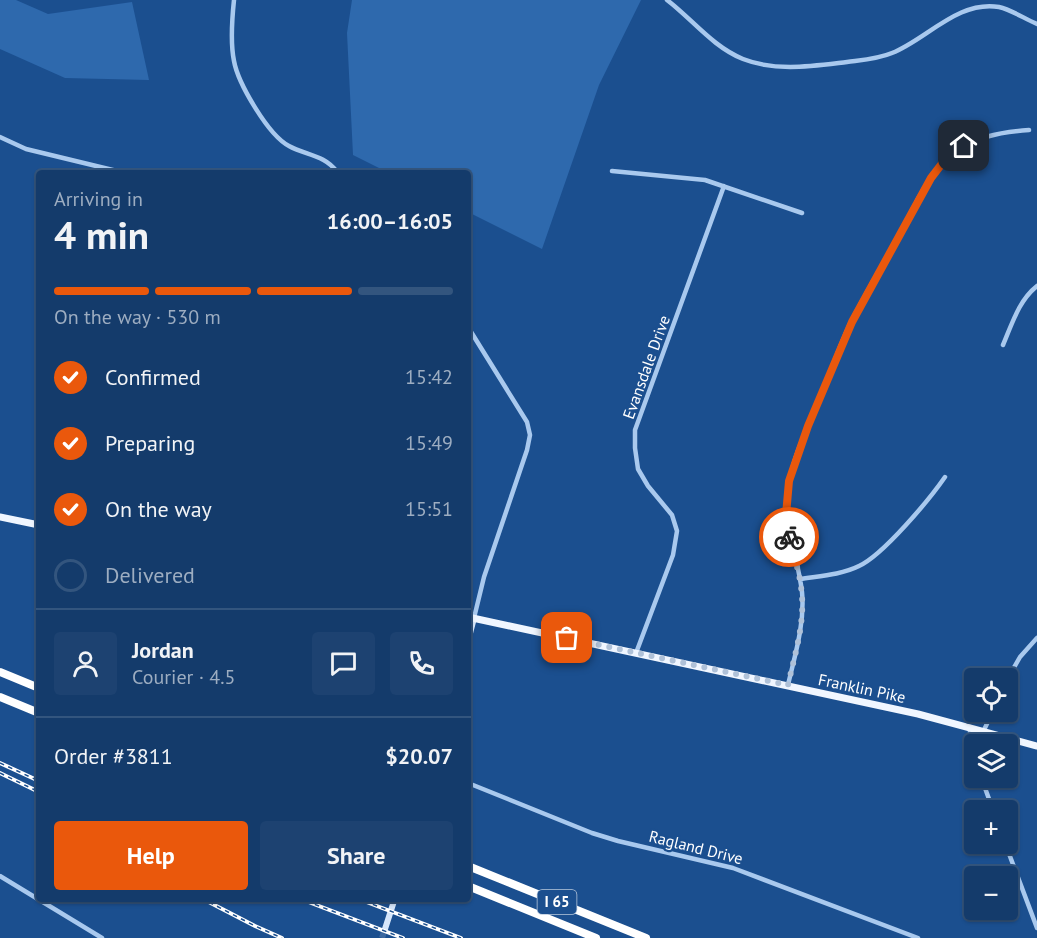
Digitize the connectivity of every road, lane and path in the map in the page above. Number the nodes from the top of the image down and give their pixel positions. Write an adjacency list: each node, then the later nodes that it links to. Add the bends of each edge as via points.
1 (234, 0): 7 (street, via 233,58 262,118 282,142 321,158)
2 (667, 0): 3 (street, via 726,49 750,61 776,66 812,66 883,56 946,20 974,9 1002,8)
3 (1037, 24)
4 (1029, 130): 17 (street, via 982,138 942,163 855,315 789,481 787,523)
5 (0, 137): 6 (street, via 26,149)
6 (113, 170)
7 (335, 170)
8 (612, 171): 9 (street, via 698,179)
9 (724, 186): 10 (street); 20 (street, Evansdale Drive, via 635,434 638,469 672,515 677,531 673,555)
10 (802, 213)
11 (1037, 286): 13 (street, via 1020,305)
12 (471, 332): 18 (street, via 527,422 530,435)
13 (1003, 345)
14 (945, 477): 17 (street, via 866,562 851,569)
15 (0, 516): 16 (main road)
16 (36, 524)
17 (800, 579): 23 (street, via 801,628)
18 (471, 618): 20 (main road, Franklin Pike)
19 (1037, 638): 21 (street)
20 (636, 653): 23 (main road, Franklin Pike)
21 (1014, 668)
22 (0, 672): 24 (highway)
23 (788, 685): 28 (main road, Franklin Pike)
24 (36, 687)
25 (0, 697): 26 (highway)
26 (36, 712)
27 (988, 722): 29 (street)
28 (970, 727): 29 (main road, Franklin Pike); 30 (street)
29 (984, 730): 31 (main road, Franklin Pike)
30 (971, 734)
31 (998, 734)
32 (1018, 740): 33 (main road, Franklin Pike)
33 (1037, 746)
34 (471, 784): 47 (street, Ragland Drive, via 598,835 733,867)
35 (1009, 854): 42 (street)
36 (471, 867): 46 (highway, I 65)
37 (0, 876): 39 (street)
38 (471, 887): 45 (highway, I 65)
39 (36, 898)
40 (43, 902): 44 (street)
41 (394, 902): 43 (street)
42 (1037, 928)
43 (385, 929)
44 (102, 938)
45 (597, 938)
46 (646, 938)
47 (918, 938)

